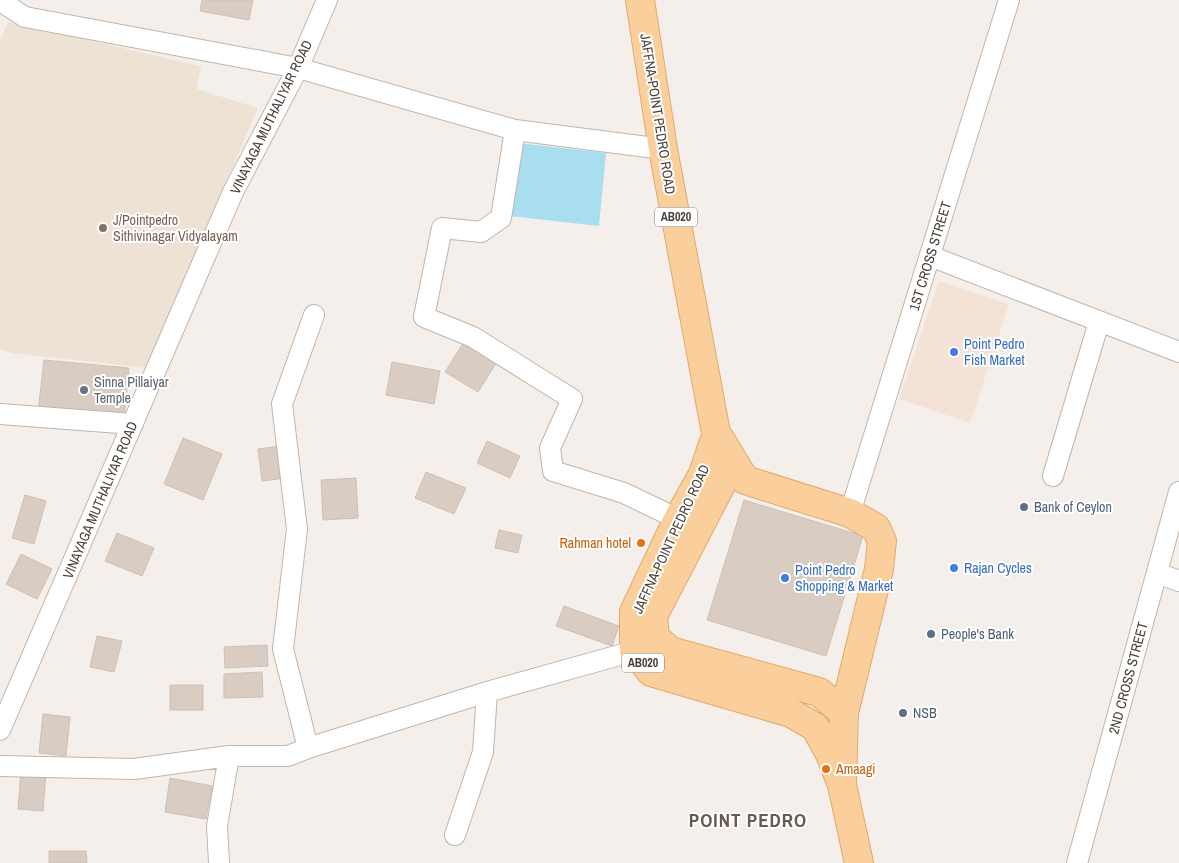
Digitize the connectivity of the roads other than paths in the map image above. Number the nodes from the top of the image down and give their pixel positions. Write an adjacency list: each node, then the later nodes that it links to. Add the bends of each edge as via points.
1 (327, 0): 5 (street, VINAYAGA MUTHALIYAR ROAD)
2 (640, 0): 7 (main road, JAFFNA-POINT PEDRO ROAD / AB020)
3 (1009, 0): 8 (street, 1ST CROSS STREET)
4 (0, 1): 5 (street, via 25,17)
5 (298, 68): 6 (street); 13 (street, VINAYAGA MUTHALIYAR ROAD, via 233,192)
6 (515, 130): 7 (street); 18 (street, via 501,218 480,232 442,228 424,317 473,337 572,399 550,448 553,471 624,493)
7 (663, 149): 14 (main road, JAFFNA-POINT PEDRO ROAD / AB020)
8 (930, 256): 10 (street); 17 (street, 1ST CROSS STREET)
9 (314, 315): 25 (street, via 282,404 297,529 283,649)
10 (1099, 322): 11 (street); 15 (street)
11 (1179, 352)
12 (0, 414): 13 (street)
13 (132, 424): 24 (street, VINAYAGA MUTHALIYAR ROAD)
14 (716, 433): 17 (main road, JAFFNA-POINT PEDRO ROAD / AB020, via 745,480); 18 (main road, JAFFNA-POINT PEDRO ROAD / AB020, via 703,474); 23 (main road, JAFFNA-POINT PEDRO ROAD / AB020, via 721,485 653,616 655,637 670,651 819,692)
15 (1053, 476)
16 (1179, 492): 19 (street, 2ND CROSS STREET)
17 (850, 513): 23 (main road, JAFFNA-POINT PEDRO ROAD / AB020, via 876,528 882,542 879,568)
18 (678, 519): 21 (main road, JAFFNA-POINT PEDRO ROAD / AB020, via 634,612)
19 (1157, 574): 20 (street); 32 (street, 2ND CROSS STREET)
20 (1179, 580)
21 (634, 651): 22 (street); 28 (main road, JAFFNA-POINT PEDRO ROAD / AB020, via 651,672 791,713 816,727)
22 (487, 692): 25 (street); 29 (street, via 483,752)
23 (844, 713): 28 (main road, JAFFNA-POINT PEDRO ROAD / AB020)
24 (0, 730)
25 (308, 748): 26 (street, via 288,756)
26 (229, 756): 27 (street, via 134,769); 30 (street, via 217,826)
27 (0, 766)
28 (842, 785): 31 (main road, JAFFNA-POINT PEDRO ROAD / AB020)
29 (455, 835)
30 (219, 863)
31 (859, 863)
32 (1077, 863)

